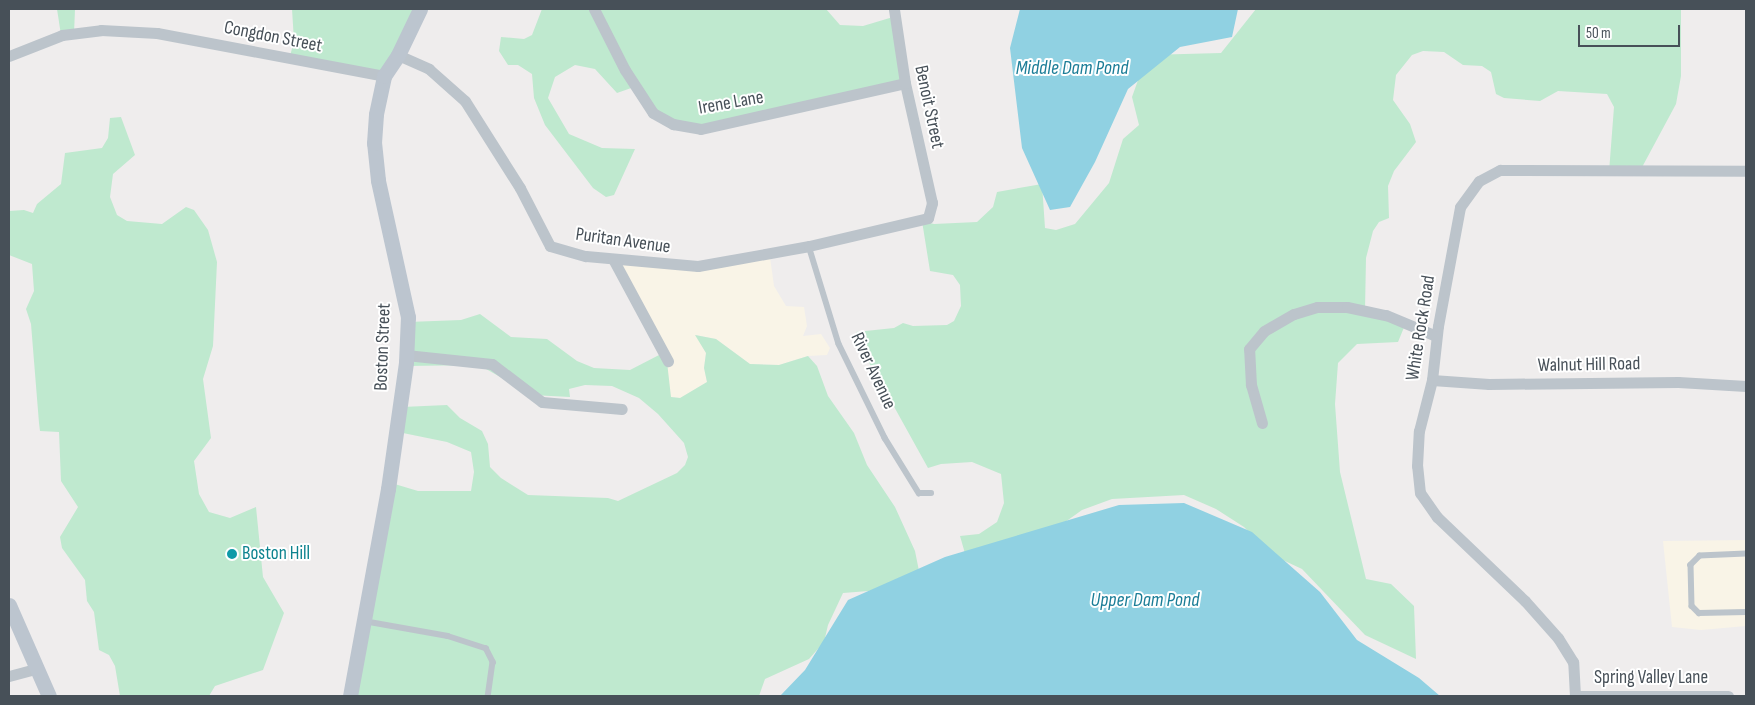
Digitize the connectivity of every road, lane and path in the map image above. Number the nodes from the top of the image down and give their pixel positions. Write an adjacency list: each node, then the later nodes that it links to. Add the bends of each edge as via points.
1 (420, 9): 4 (street, Boston Street)
2 (594, 9): 7 (street, Irene Lane, via 625,70 653,112 673,124 701,129)
3 (894, 9): 7 (street, Benoit Street)
4 (398, 55): 6 (street, Boston Street); 11 (street, Puritan Avenue, via 429,69 465,101 520,188 550,246 586,256)
5 (9, 56): 6 (street, Congdon Street, via 62,35 101,30 148,32)
6 (384, 76): 13 (street, Boston Street, via 374,143 378,180 408,317)
7 (905, 83): 9 (street, Benoit Street)
8 (1746, 171): 12 (street, White Rock Road, via 1500,170 1479,181 1460,207)
9 (931, 211): 10 (street, Puritan Avenue, via 928,218)
10 (809, 246): 11 (street, Puritan Avenue, via 698,266); 19 (lane, River Avenue, via 839,344 885,438 918,492)
11 (613, 259): 14 (street)
12 (1436, 336): 15 (street, White Rock Road); 18 (street, via 1386,315 1347,308 1317,307 1294,314 1264,331 1249,349 1251,386)
13 (406, 355): 17 (street, via 492,364 542,402); 23 (street, Boston Street, via 399,417)
14 (668, 361)
15 (1432, 380): 16 (street, Walnut Hill Road, via 1489,384 1678,382); 29 (street, White Rock Road, via 1419,432 1417,466 1420,493 1437,518 1525,601 1558,638 1573,662)
16 (1746, 386)
17 (622, 409)
18 (1262, 423)
19 (931, 493)
20 (1746, 554): 22 (lane, via 1700,556 1691,565 1692,606 1699,613)
21 (9, 605): 24 (street)
22 (1746, 612)
23 (364, 621): 27 (street, Boston Street); 28 (lane, via 448,636 486,648 493,662)
24 (36, 669): 25 (street); 26 (street)
25 (9, 676)
26 (49, 696)
27 (350, 696)
28 (488, 696)
29 (1575, 696): 30 (street, Spring Valley Lane)
30 (1728, 696)

